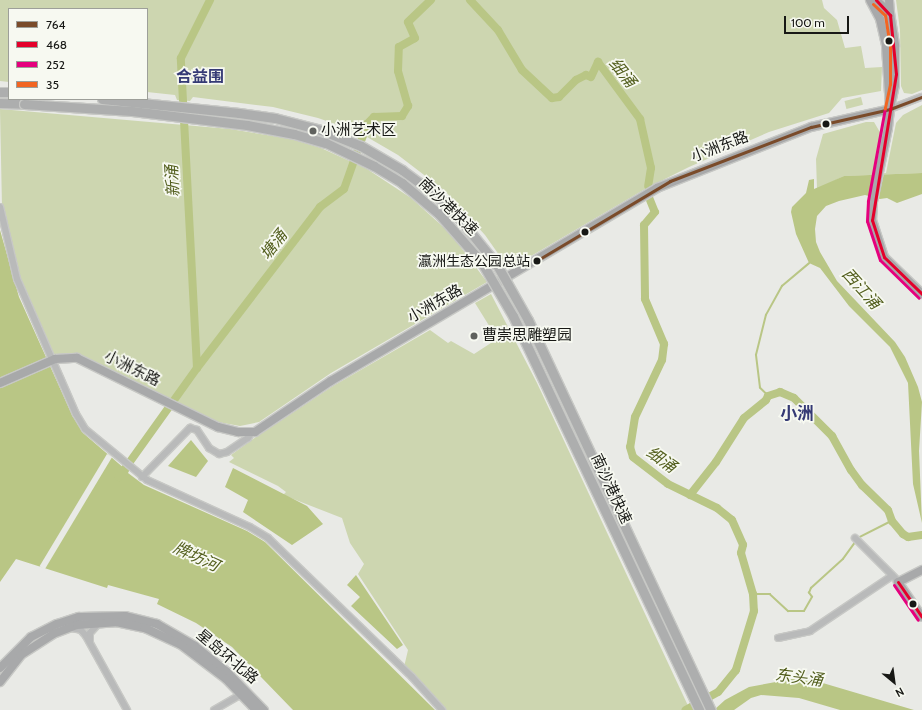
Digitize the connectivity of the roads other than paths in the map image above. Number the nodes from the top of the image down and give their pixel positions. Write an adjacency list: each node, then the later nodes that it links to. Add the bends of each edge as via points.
1 (889, 0): 3 (main road)
2 (875, 1): 3 (main road); 7 (main road, via 886,46)
3 (890, 15): 7 (main road, via 896,68)
4 (922, 98): 7 (street)
5 (112, 100): 31 (highway, 南沙港快速, bridge, via 239,113 310,127 361,146 389,162 426,187 448,206 483,246 519,302)
6 (0, 103): 30 (highway, 南沙港快速, bridge, via 132,111 287,132 326,143 363,160 402,183 428,204 471,249 506,303)
7 (890, 109): 9 (main road, via 873,202 873,226 882,253 900,275); 12 (main road, 小洲东路, via 820,125 652,190 337,377 265,426)
8 (0, 208): 10 (street, via 17,279)
9 (922, 294)
10 (50, 361): 11 (main road, 小洲东路); 12 (main road, 小洲东路, via 66,357 80,359 224,429); 13 (street, via 82,425)
11 (0, 383)
12 (252, 432): 13 (street, via 247,439 227,452 219,454 209,448 197,430 190,428)
13 (142, 477): 29 (street, via 268,538 412,677)
14 (855, 538): 16 (street)
15 (922, 570): 16 (main road)
16 (895, 579): 17 (main road); 20 (street, via 810,630)
17 (922, 617)
18 (99, 622): 19 (main road, 星岛环北路); 21 (street, via 90,633); 24 (main road, 星岛环北路, via 137,626 168,637 211,666)
19 (70, 628): 21 (street, via 81,630); 23 (main road, 星岛环北路, via 30,648 13,664)
20 (778, 638)
21 (90, 643): 25 (street)
22 (0, 668): 24 (main road, 星岛环北路, via 30,637 79,617 104,615 136,618 157,624 195,646)
23 (0, 682)
24 (244, 693): 26 (street); 27 (main road, 星岛环北路); 28 (main road, 星岛环北路)
25 (127, 710)
26 (214, 710)
27 (256, 710)
28 (264, 710)
29 (442, 710)
30 (699, 710)
31 (711, 710)

